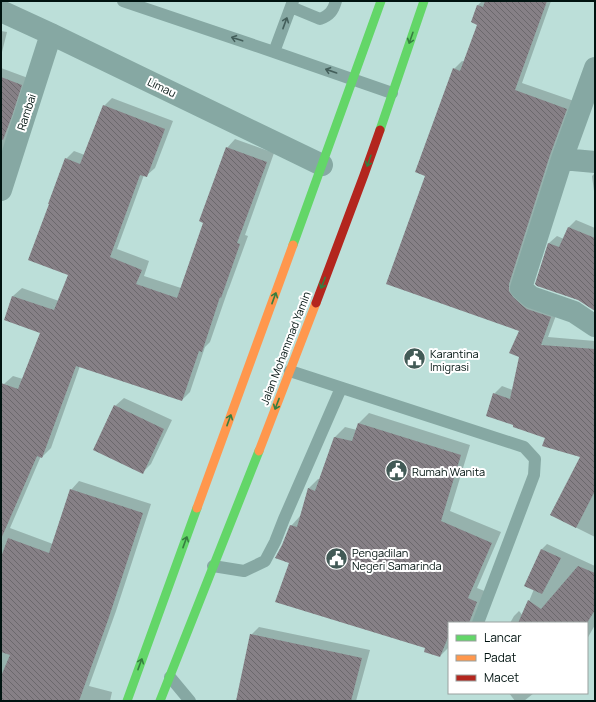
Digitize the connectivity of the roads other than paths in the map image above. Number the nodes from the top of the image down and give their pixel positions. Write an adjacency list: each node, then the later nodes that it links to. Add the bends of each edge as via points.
1 (122, 1): 8 (lane, one-way to 1)
2 (336, 1): 5 (lane, via 328,16 320,19)
3 (381, 1): 10 (main road)
4 (424, 1): 11 (main road, Jalan Mohammad Yamin, one-way to 11)
5 (292, 4): 8 (lane, one-way to 5)
6 (1, 11): 7 (street, Limau)
7 (50, 34): 14 (street, Limau); 15 (street, Rambai)
8 (274, 52): 10 (lane, one-way to 8)
9 (595, 68): 12 (street)
10 (353, 79): 11 (lane); 14 (main road)
11 (392, 93): 17 (main road, Jalan Mohammad Yamin, one-way to 17)
12 (562, 159): 13 (street); 16 (street, via 520,288 531,297 574,312)
13 (595, 162)
14 (322, 165): 22 (main road, one-way to 14)
15 (1, 190)
16 (595, 326)
17 (290, 371): 18 (lane); 19 (main road, Jalan Mohammad Yamin, one-way to 19)
18 (341, 388): 19 (lane, via 265,561 244,571); 20 (lane, via 524,447 536,459 534,475)
19 (213, 566): 21 (main road, Jalan Mohammad Yamin)
20 (478, 622)
21 (170, 677): 23 (main road, Jalan Mohammad Yamin); 24 (lane)
22 (127, 701)
23 (160, 701)
24 (190, 701)

